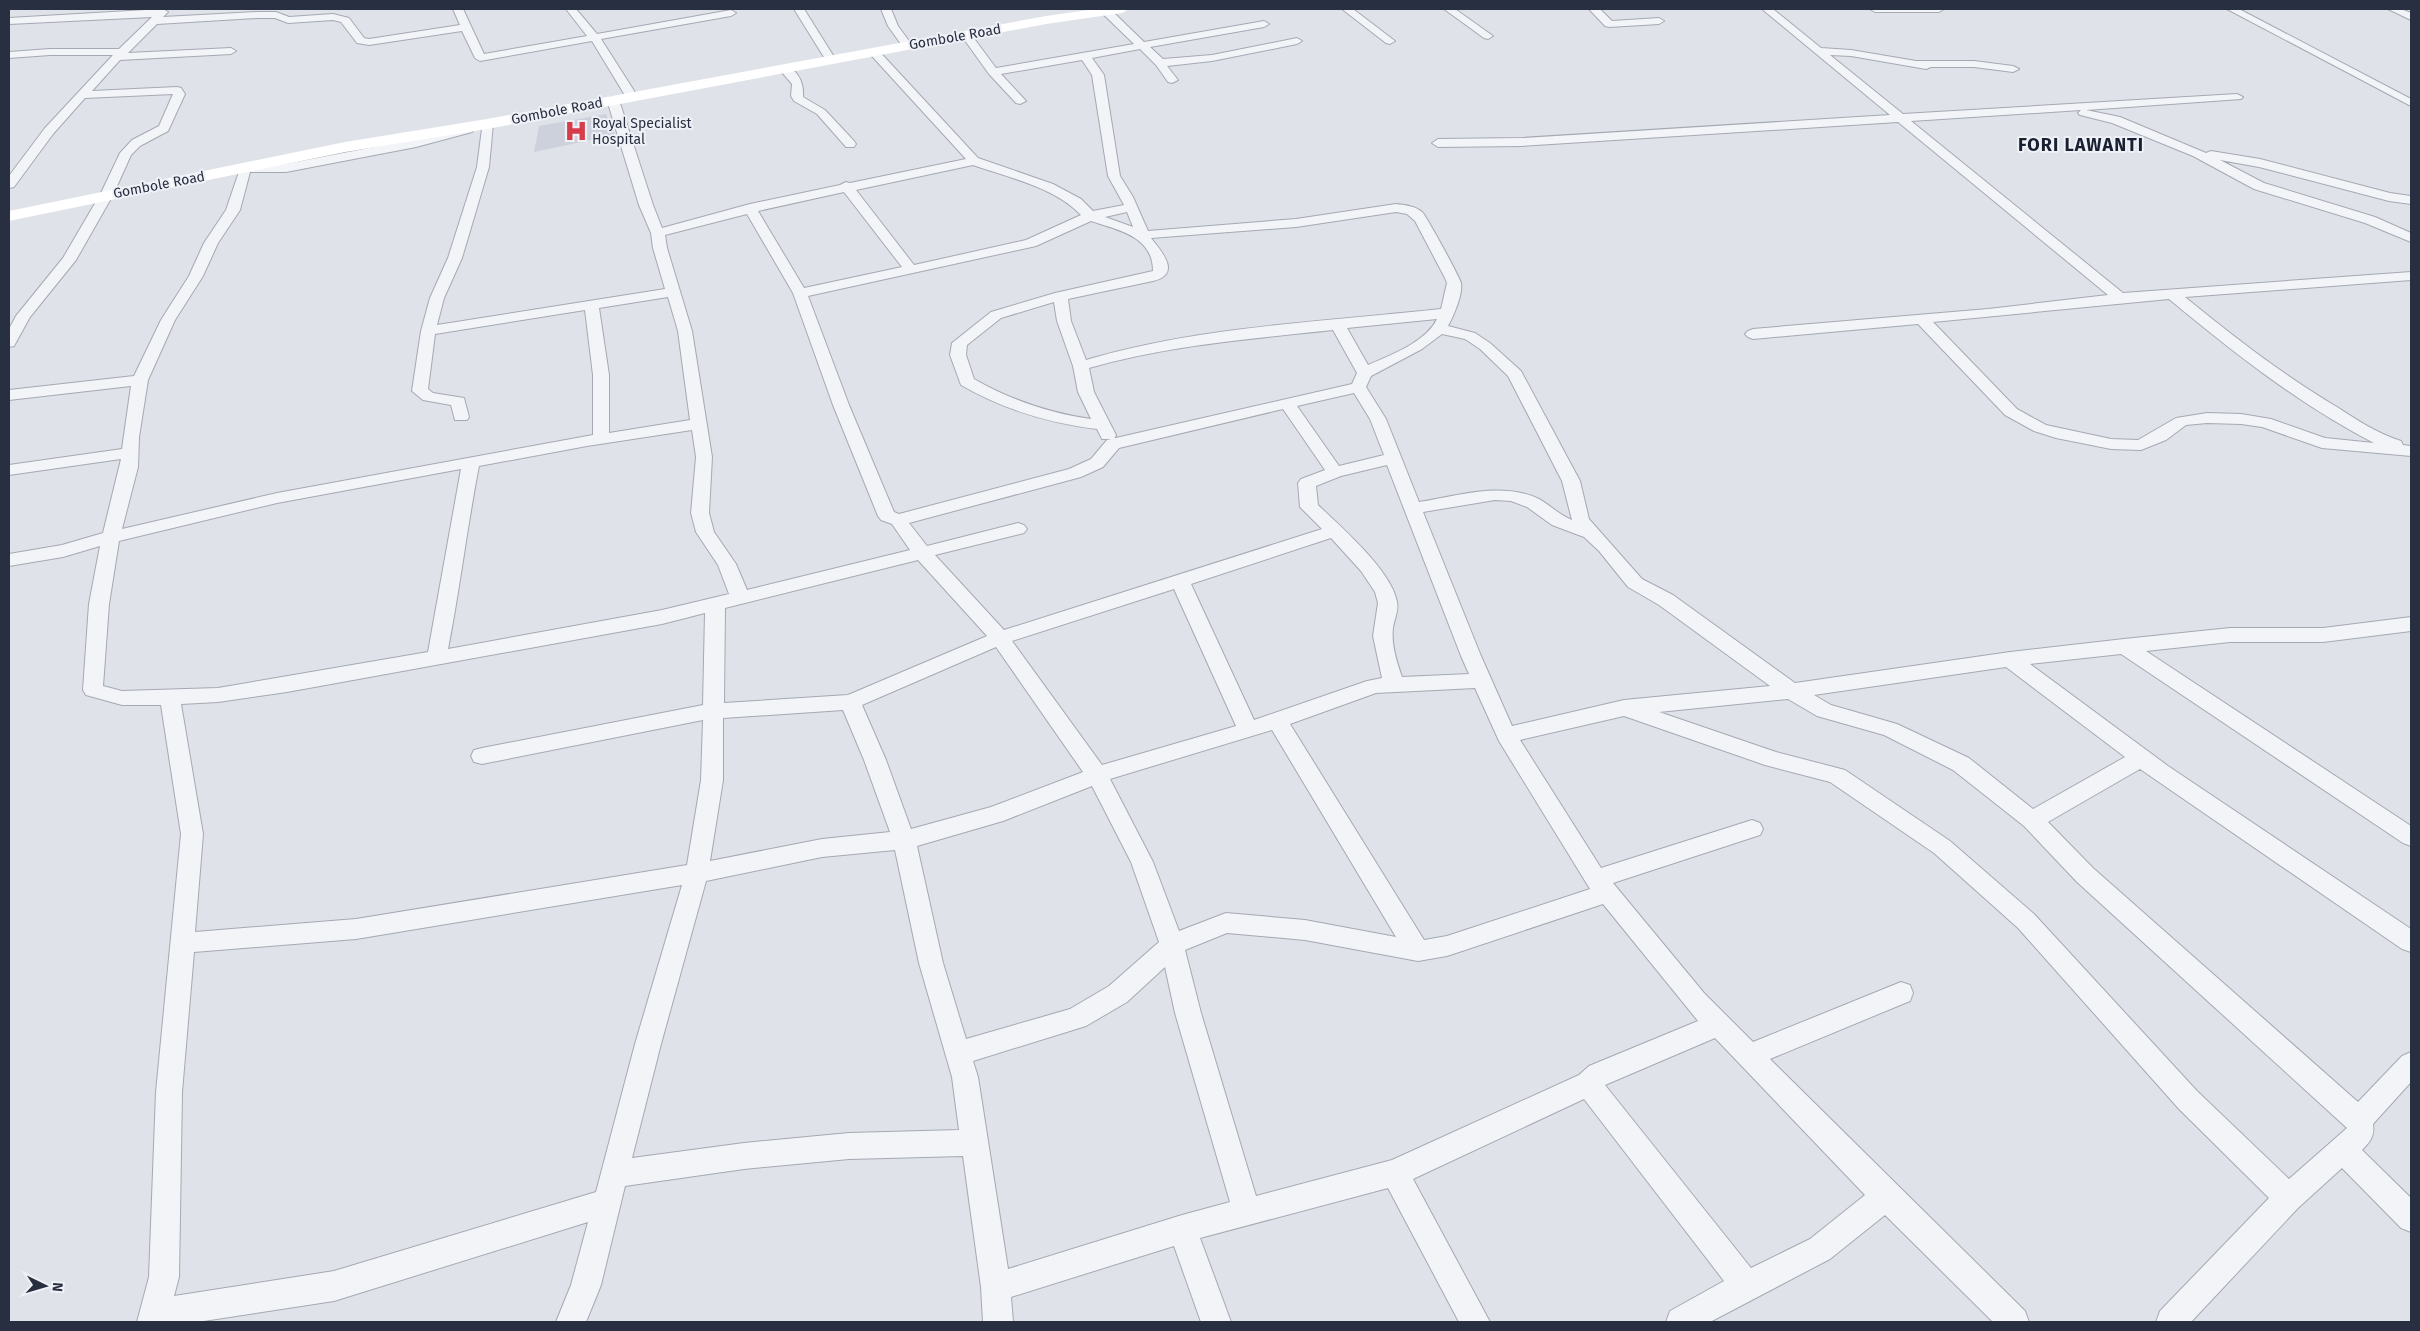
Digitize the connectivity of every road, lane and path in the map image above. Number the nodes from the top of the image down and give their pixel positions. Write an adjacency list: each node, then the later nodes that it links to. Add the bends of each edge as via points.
1 (186, 9): 16 (street)
2 (458, 9): 21 (street)
3 (571, 9): 24 (street)
4 (799, 9): 36 (street)
5 (886, 9): 27 (street)
6 (1347, 9): 26 (street)
7 (1449, 9): 23 (street)
8 (1594, 9): 19 (street, via 1609,24)
9 (1767, 9): 30 (street)
10 (1875, 9): 11 (street)
11 (1939, 9)
12 (2232, 9): 50 (street)
13 (2392, 9): 17 (street)
14 (1114, 10): 22 (street, Gombole Road); 28 (street)
15 (731, 13): 24 (street)
16 (161, 14): 18 (street); 21 (street, via 276,15 288,20 333,17 345,20 361,41 369,42); 33 (street)
17 (2411, 17)
18 (9, 21)
19 (1658, 21)
20 (1264, 24): 28 (street)
21 (466, 27): 24 (street, via 480,58)
22 (966, 35): 27 (street, Gombole Road); 43 (street)
23 (1488, 36)
24 (595, 38): 47 (street)
25 (1297, 41): 37 (street, via 1212,58)
26 (1390, 41)
27 (907, 45): 31 (street, Gombole Road)
28 (1142, 46): 34 (street); 37 (street)
29 (231, 51): 33 (street)
30 (1820, 51): 38 (street); 40 (street, via 1922,65); 52 (street)
31 (874, 52): 36 (street, Gombole Road); 57 (street)
32 (14, 55): 33 (street, via 50,52); 39 (street)
33 (120, 55): 45 (street)
34 (1085, 56): 43 (street); 65 (street, via 1098,75 1114,176)
35 (2012, 57): 40 (street)
36 (831, 60): 41 (street, Gombole Road)
37 (1160, 63): 44 (street)
38 (1851, 63)
39 (9, 64)
40 (1947, 64): 42 (street)
41 (785, 68): 47 (street, Gombole Road); 55 (street, via 796,80 798,99 821,112)
42 (2013, 69)
43 (993, 72): 49 (street)
44 (1172, 80)
45 (82, 95): 58 (street); 63 (street, via 172,90 179,94 164,128 126,151)
46 (2237, 96): 51 (street)
47 (632, 97): 48 (street, Gombole Road)
48 (613, 100): 53 (street, Gombole Road); 69 (street)
49 (1020, 101)
50 (2411, 103)
51 (2022, 110): 52 (street); 56 (street, via 2075,111 2116,120)
52 (1900, 119): 54 (street, via 1522,142); 78 (street)
53 (483, 124): 60 (street, Gombole Road, via 345,147); 84 (street, via 483,167)
54 (1438, 143)
55 (850, 144)
56 (2196, 153): 64 (street, via 2260,163); 71 (street, via 2259,186 2370,220)
57 (974, 162): 62 (street); 68 (street, via 1054,190 1076,202)
58 (23, 164): 59 (street); 61 (street)
59 (9, 166)
60 (246, 168): 63 (street, Gombole Road); 88 (street, via 233,210 168,320)
61 (9, 184)
62 (846, 186): 66 (street); 72 (street)
63 (106, 195): 67 (street, Gombole Road); 86 (street, via 69,260 23,316)
64 (2411, 200)
65 (1131, 207): 68 (street); 70 (street)
66 (750, 208): 69 (street); 75 (street)
67 (9, 216)
68 (1090, 216): 70 (street); 72 (street, via 1031,243)
69 (658, 233): 74 (street)
70 (1143, 235): 77 (street, via 1160,258 1160,273); 80 (street, via 1296,223 1396,208 1412,210 1423,220 1454,283)
71 (2411, 238)
72 (911, 270): 75 (street)
73 (2411, 276): 76 (street)
74 (673, 292): 79 (street); 93 (street, via 685,331)
75 (800, 293): 104 (street, via 841,405 887,516)
76 (2172, 294): 78 (street); 97 (street, via 2246,354 2306,396 2369,433)
77 (1060, 296): 87 (street, via 1064,321); 94 (street, via 996,315 960,343 958,355 967,382 989,396 1040,414)
78 (2120, 298): 81 (street)
79 (591, 304): 84 (street); 95 (street, via 601,376)
80 (1448, 313): 82 (street); 83 (street)
81 (1922, 319): 85 (street); 97 (street, via 2011,412 2054,432 2111,444 2141,444 2182,421 2241,419 2265,422 2322,443)
82 (1338, 325): 87 (street, via 1294,328 1115,355); 89 (street)
83 (1439, 329): 89 (street); 107 (street, via 1470,336 1515,374 1571,481 1580,519)
84 (428, 331): 92 (street, via 420,392 429,398 458,401)
85 (1753, 334)
86 (9, 342)
87 (1081, 366): 94 (street, via 1086,392)
88 (140, 380): 90 (street); 98 (street)
89 (1361, 380): 91 (street); 99 (street)
90 (9, 395)
91 (1286, 404): 96 (street); 102 (street)
92 (461, 417)
93 (699, 424): 95 (street); 112 (street, via 704,457 700,513 705,532 727,564)
94 (1103, 425): 96 (street)
95 (601, 439): 100 (street)
96 (1113, 444): 104 (street, via 1096,464 1075,473)
97 (2411, 451)
98 (130, 453): 101 (street); 108 (street)
99 (1394, 458): 102 (street); 103 (street)
100 (471, 462): 108 (street, via 277,498); 117 (street)
101 (9, 470)
102 (1335, 472): 106 (street, via 1307,483 1309,507)
103 (1414, 508): 107 (street, via 1495,495 1513,496 1534,503 1558,521); 119 (street)
104 (898, 520): 109 (street)
105 (1018, 529): 109 (street)
106 (1335, 531): 111 (street); 120 (street, via 1382,586 1388,604 1383,631)
107 (1590, 533): 121 (street, via 1635,583 1666,600)
108 (111, 538): 110 (street, via 63,551); 122 (street, via 99,604 92,690 122,698)
109 (921, 551): 112 (street); 115 (street)
110 (9, 560)
111 (1180, 581): 115 (street); 127 (street)
112 (740, 597): 113 (street)
113 (715, 604): 117 (street, via 662,617); 125 (street)
114 (2411, 624): 116 (street, via 2323,635 2230,634)
115 (1000, 638): 123 (street); 131 (street)
116 (2124, 646): 118 (street); 134 (street)
117 (437, 658): 122 (street, via 287,685 218,695)
118 (2010, 659): 121 (street); 130 (street)
119 (1482, 680): 120 (street); 128 (street)
120 (1394, 685): 126 (street, via 1374,686)
121 (1791, 690): 124 (street); 132 (street, via 1824,710 1890,729 1961,764)
122 (170, 697): 139 (street, via 192,834)
123 (850, 702): 125 (street); 135 (street)
124 (1624, 708): 128 (street); 154 (street, via 1773,759 1837,776 1942,847 2026,920 2188,1100)
125 (712, 712): 129 (street); 136 (street, via 712,780)
126 (1277, 721): 127 (street); 141 (street)
127 (1248, 729): 131 (street)
128 (1506, 735): 137 (street)
129 (482, 756)
130 (2142, 758): 132 (street); 138 (street)
131 (1097, 775): 135 (street, via 995,814); 140 (street, via 1142,862)
132 (2032, 820): 148 (street, via 2085,875)
133 (1752, 828): 137 (street)
134 (2411, 837)
135 (904, 840): 136 (street, via 822,848); 144 (street, via 931,963)
136 (697, 873): 139 (street, via 356,929); 152 (street)
137 (1602, 886): 141 (street, via 1447,946); 143 (street, via 1694,1001)
138 (2411, 942)
139 (182, 943): 161 (street, via 169,1092 164,1277)
140 (1172, 945): 141 (street, via 1226,923 1305,930); 144 (street, via 1118,994 1077,1018); 156 (street, via 1188,1013)
141 (1418, 951)
142 (1901, 993): 145 (street)
143 (1718, 1025): 145 (street); 147 (street, via 1598,1075)
144 (959, 1054): 149 (street)
145 (1748, 1056): 153 (street)
146 (2411, 1064): 148 (street)
147 (1588, 1084): 151 (street); 160 (street)
148 (2359, 1120): 150 (street, via 2361,1132)
149 (974, 1143): 152 (street, via 849,1146 744,1156); 159 (street)
150 (2343, 1150): 154 (street); 157 (street)
151 (1395, 1173): 156 (street); 165 (street)
152 (615, 1174): 155 (street)
153 (1886, 1196): 160 (street, via 1820,1248); 167 (street)
154 (2288, 1198): 168 (street)
155 (608, 1202): 161 (street, via 334,1286); 162 (street, via 586,1285)
156 (1247, 1212): 158 (street)
157 (2411, 1218)
158 (1182, 1229): 159 (street); 164 (street)
159 (996, 1286): 163 (street)
160 (1746, 1286): 166 (street)
161 (153, 1318)
162 (571, 1322)
163 (998, 1322)
164 (1216, 1322)
165 (1475, 1322)
166 (1681, 1322)
167 (2014, 1322)
168 (2171, 1322)

